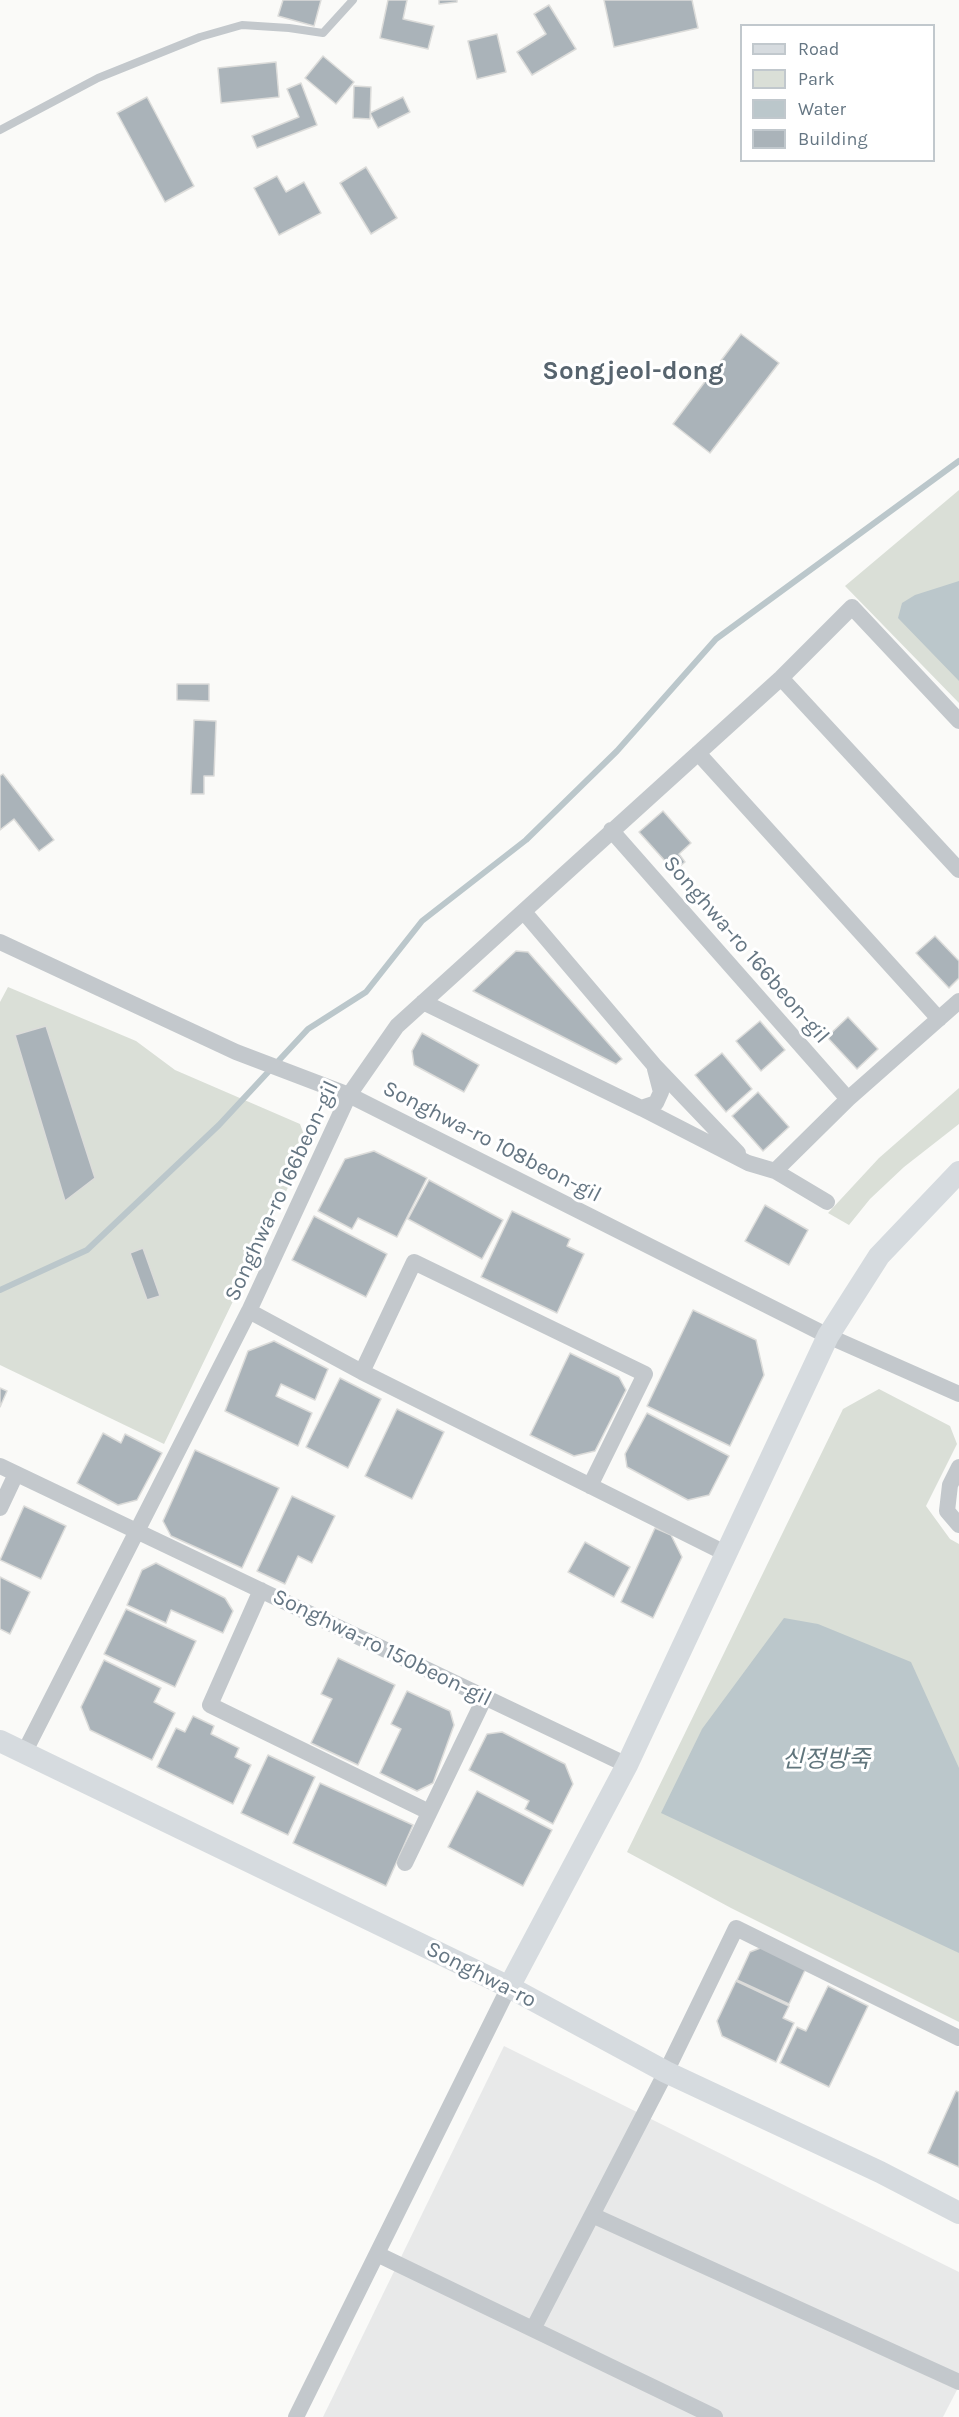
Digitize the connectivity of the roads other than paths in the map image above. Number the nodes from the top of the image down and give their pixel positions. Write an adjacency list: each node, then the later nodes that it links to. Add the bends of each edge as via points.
1 (353, 0): 2 (lane, via 323,33 242,26 200,37 98,78)
2 (0, 130)
3 (781, 678): 4 (street, Songhwa-ro 166beon-gil, via 852,607); 5 (street, Songhwa-ro 166beon-gil); 7 (street)
4 (959, 721)
5 (699, 753): 6 (street, Songhwa-ro 166beon-gil); 12 (street)
6 (611, 830): 8 (street, Songhwa-ro 166beon-gil); 15 (street, Songhwa-ro 166beon-gil)
7 (959, 870)
8 (524, 912): 11 (street, Songhwa-ro 166beon-gil); 13 (street)
9 (0, 942): 14 (street, Songhwa-ro 108beon-gil, via 236,1052)
10 (959, 1001): 12 (street)
11 (423, 1002): 14 (street, Songhwa-ro 166beon-gil, via 397,1026); 16 (street)
12 (939, 1019): 15 (street)
13 (654, 1065): 16 (street, via 661,1092 656,1103); 17 (street)
14 (349, 1095): 21 (street, Songhwa-ro 166beon-gil); 22 (street, Songhwa-ro 108beon-gil)
15 (848, 1099): 18 (street)
16 (641, 1108): 17 (street)
17 (748, 1163): 18 (street)
18 (775, 1171): 20 (street)
19 (959, 1172): 22 (street, via 879,1256)
20 (826, 1202)
21 (249, 1311): 23 (street); 31 (street, Songhwa-ro 166beon-gil)
22 (828, 1336): 24 (street, Songhwa-ro 108beon-gil); 32 (street)
23 (362, 1372): 28 (street); 28 (street, via 414,1262 645,1374)
24 (959, 1394)
25 (0, 1466): 27 (street)
26 (959, 1467): 30 (street, via 950,1485 946,1511)
27 (16, 1474): 29 (street); 31 (street)
28 (590, 1486): 32 (street)
29 (0, 1508)
30 (959, 1525)
31 (138, 1532): 33 (street, Songhwa-ro 150beon-gil); 36 (street, Songhwa-ro 166beon-gil)
32 (725, 1553): 37 (street)
33 (261, 1590): 34 (street, Songhwa-ro 150beon-gil); 38 (street, via 210,1706)
34 (485, 1697): 37 (street, Songhwa-ro 150beon-gil); 38 (street)
35 (0, 1741): 36 (street, Songhwa-ro)
36 (24, 1753): 40 (street, Songhwa-ro)
37 (627, 1765): 40 (street)
38 (429, 1812): 39 (street)
39 (405, 1863)
40 (509, 1988): 42 (street, Songhwa-ro); 45 (street)
41 (959, 2038): 42 (street, via 736,1928)
42 (666, 2072): 43 (street, Songhwa-ro); 44 (street)
43 (959, 2213)
44 (592, 2215): 46 (street); 47 (street)
45 (377, 2254): 46 (street); 48 (street)
46 (532, 2329): 49 (street)
47 (959, 2382)
48 (296, 2417)
49 (714, 2417)

